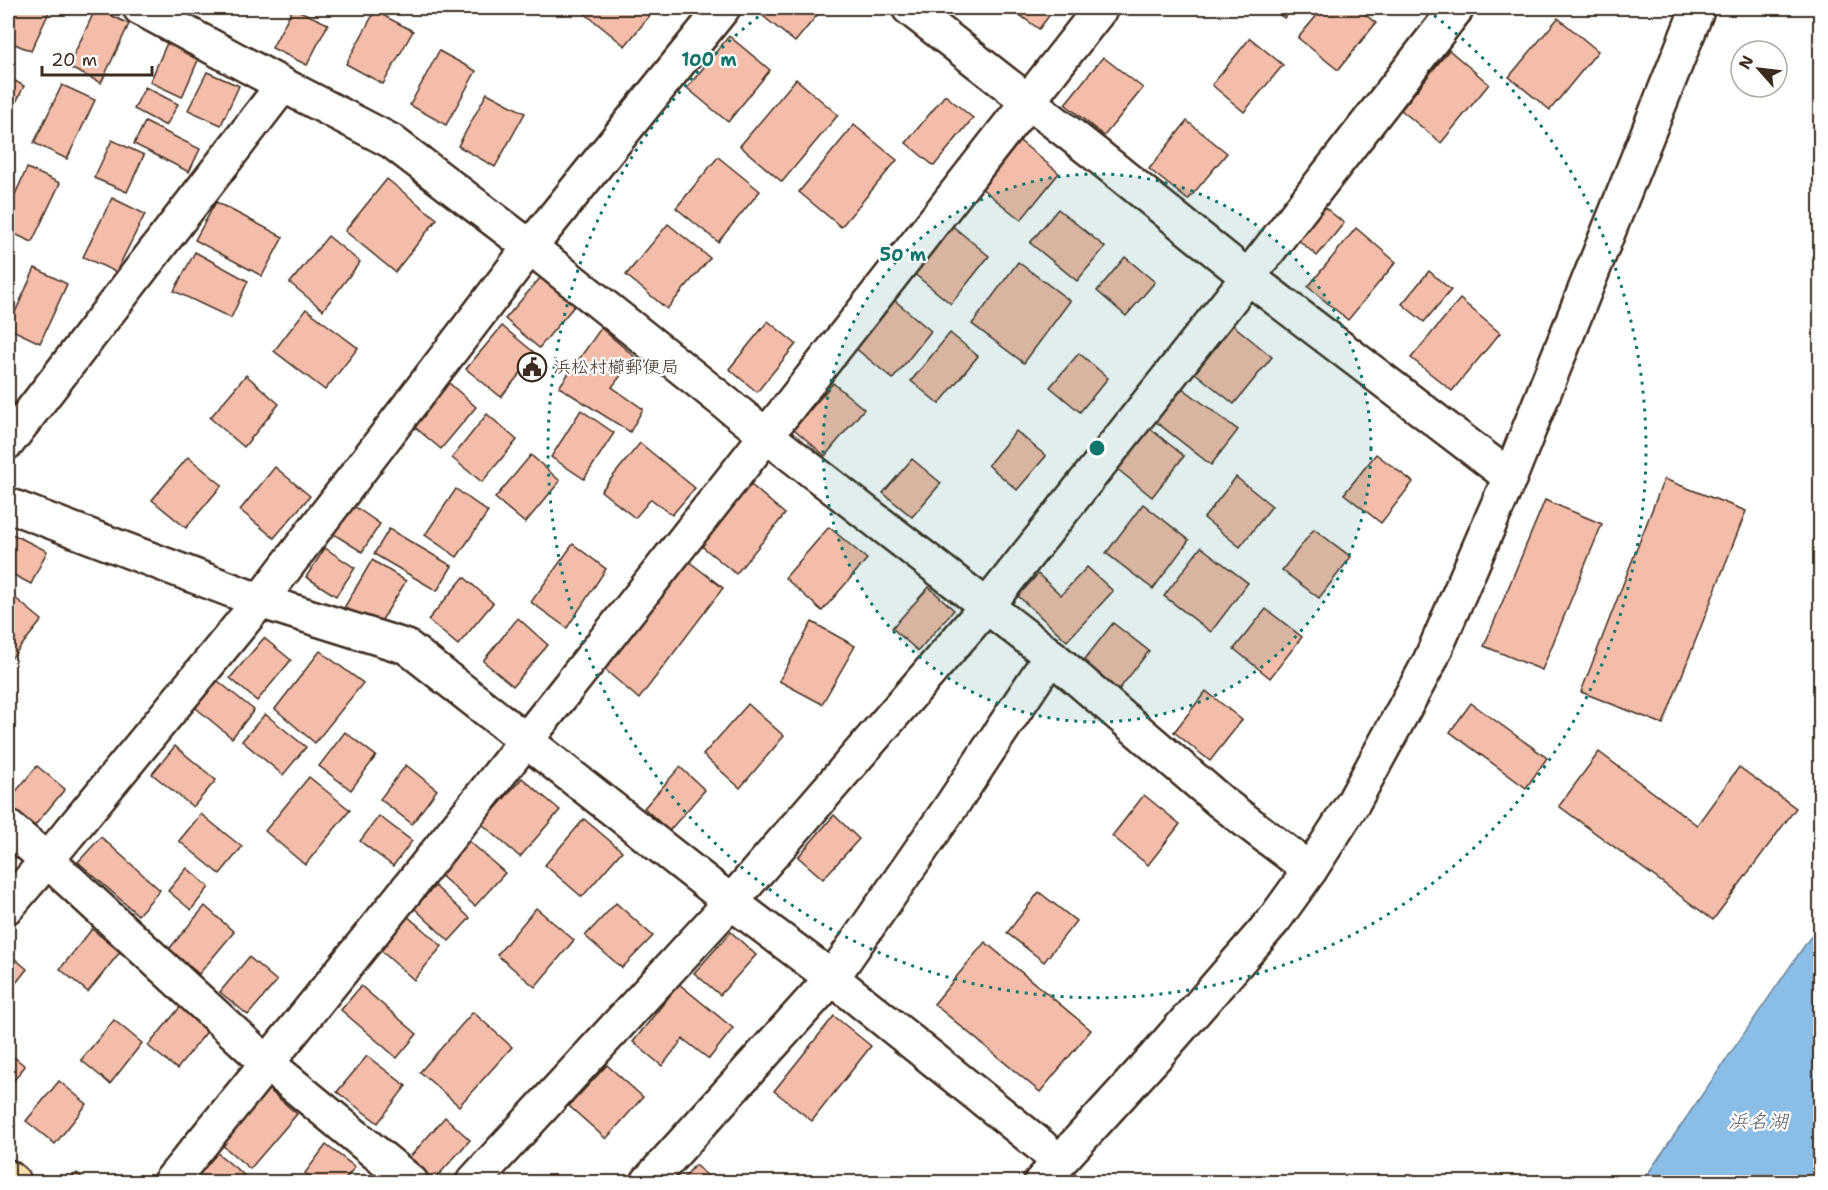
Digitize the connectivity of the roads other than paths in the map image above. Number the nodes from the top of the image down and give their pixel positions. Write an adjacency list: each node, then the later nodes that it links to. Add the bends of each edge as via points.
1 (140, 8): 7 (street)
2 (723, 8): 9 (street)
3 (909, 8): 8 (street)
4 (1101, 8): 8 (street)
5 (1457, 8): 10 (street)
6 (1698, 8): 13 (street)
7 (284, 85): 9 (street, via 391,141); 12 (street)
8 (1028, 101): 10 (street); 11 (street)
9 (530, 247): 11 (street); 15 (street)
10 (1248, 277): 13 (street); 16 (street)
11 (767, 436): 16 (street); 18 (street)
12 (8, 442)
13 (1510, 477): 21 (street, via 1430,661 1353,803)
14 (8, 505): 15 (street)
15 (260, 601): 18 (street, via 406,647); 20 (street)
16 (987, 606): 17 (street); 22 (street)
17 (1051, 656): 21 (street, via 1221,802); 24 (street)
18 (526, 739): 22 (street); 25 (street)
19 (8, 827): 20 (street)
20 (47, 860): 23 (street); 25 (street)
21 (1310, 870): 26 (street, via 1274,920)
22 (730, 902): 24 (street); 31 (street)
23 (8, 906)
24 (832, 978): 26 (street, via 1040,1145); 32 (street)
25 (268, 1064): 29 (street); 30 (street)
26 (1050, 1173)
27 (8, 1177): 28 (main road)
28 (14, 1182)
29 (170, 1182)
30 (411, 1182)
31 (473, 1182)
32 (648, 1182)

